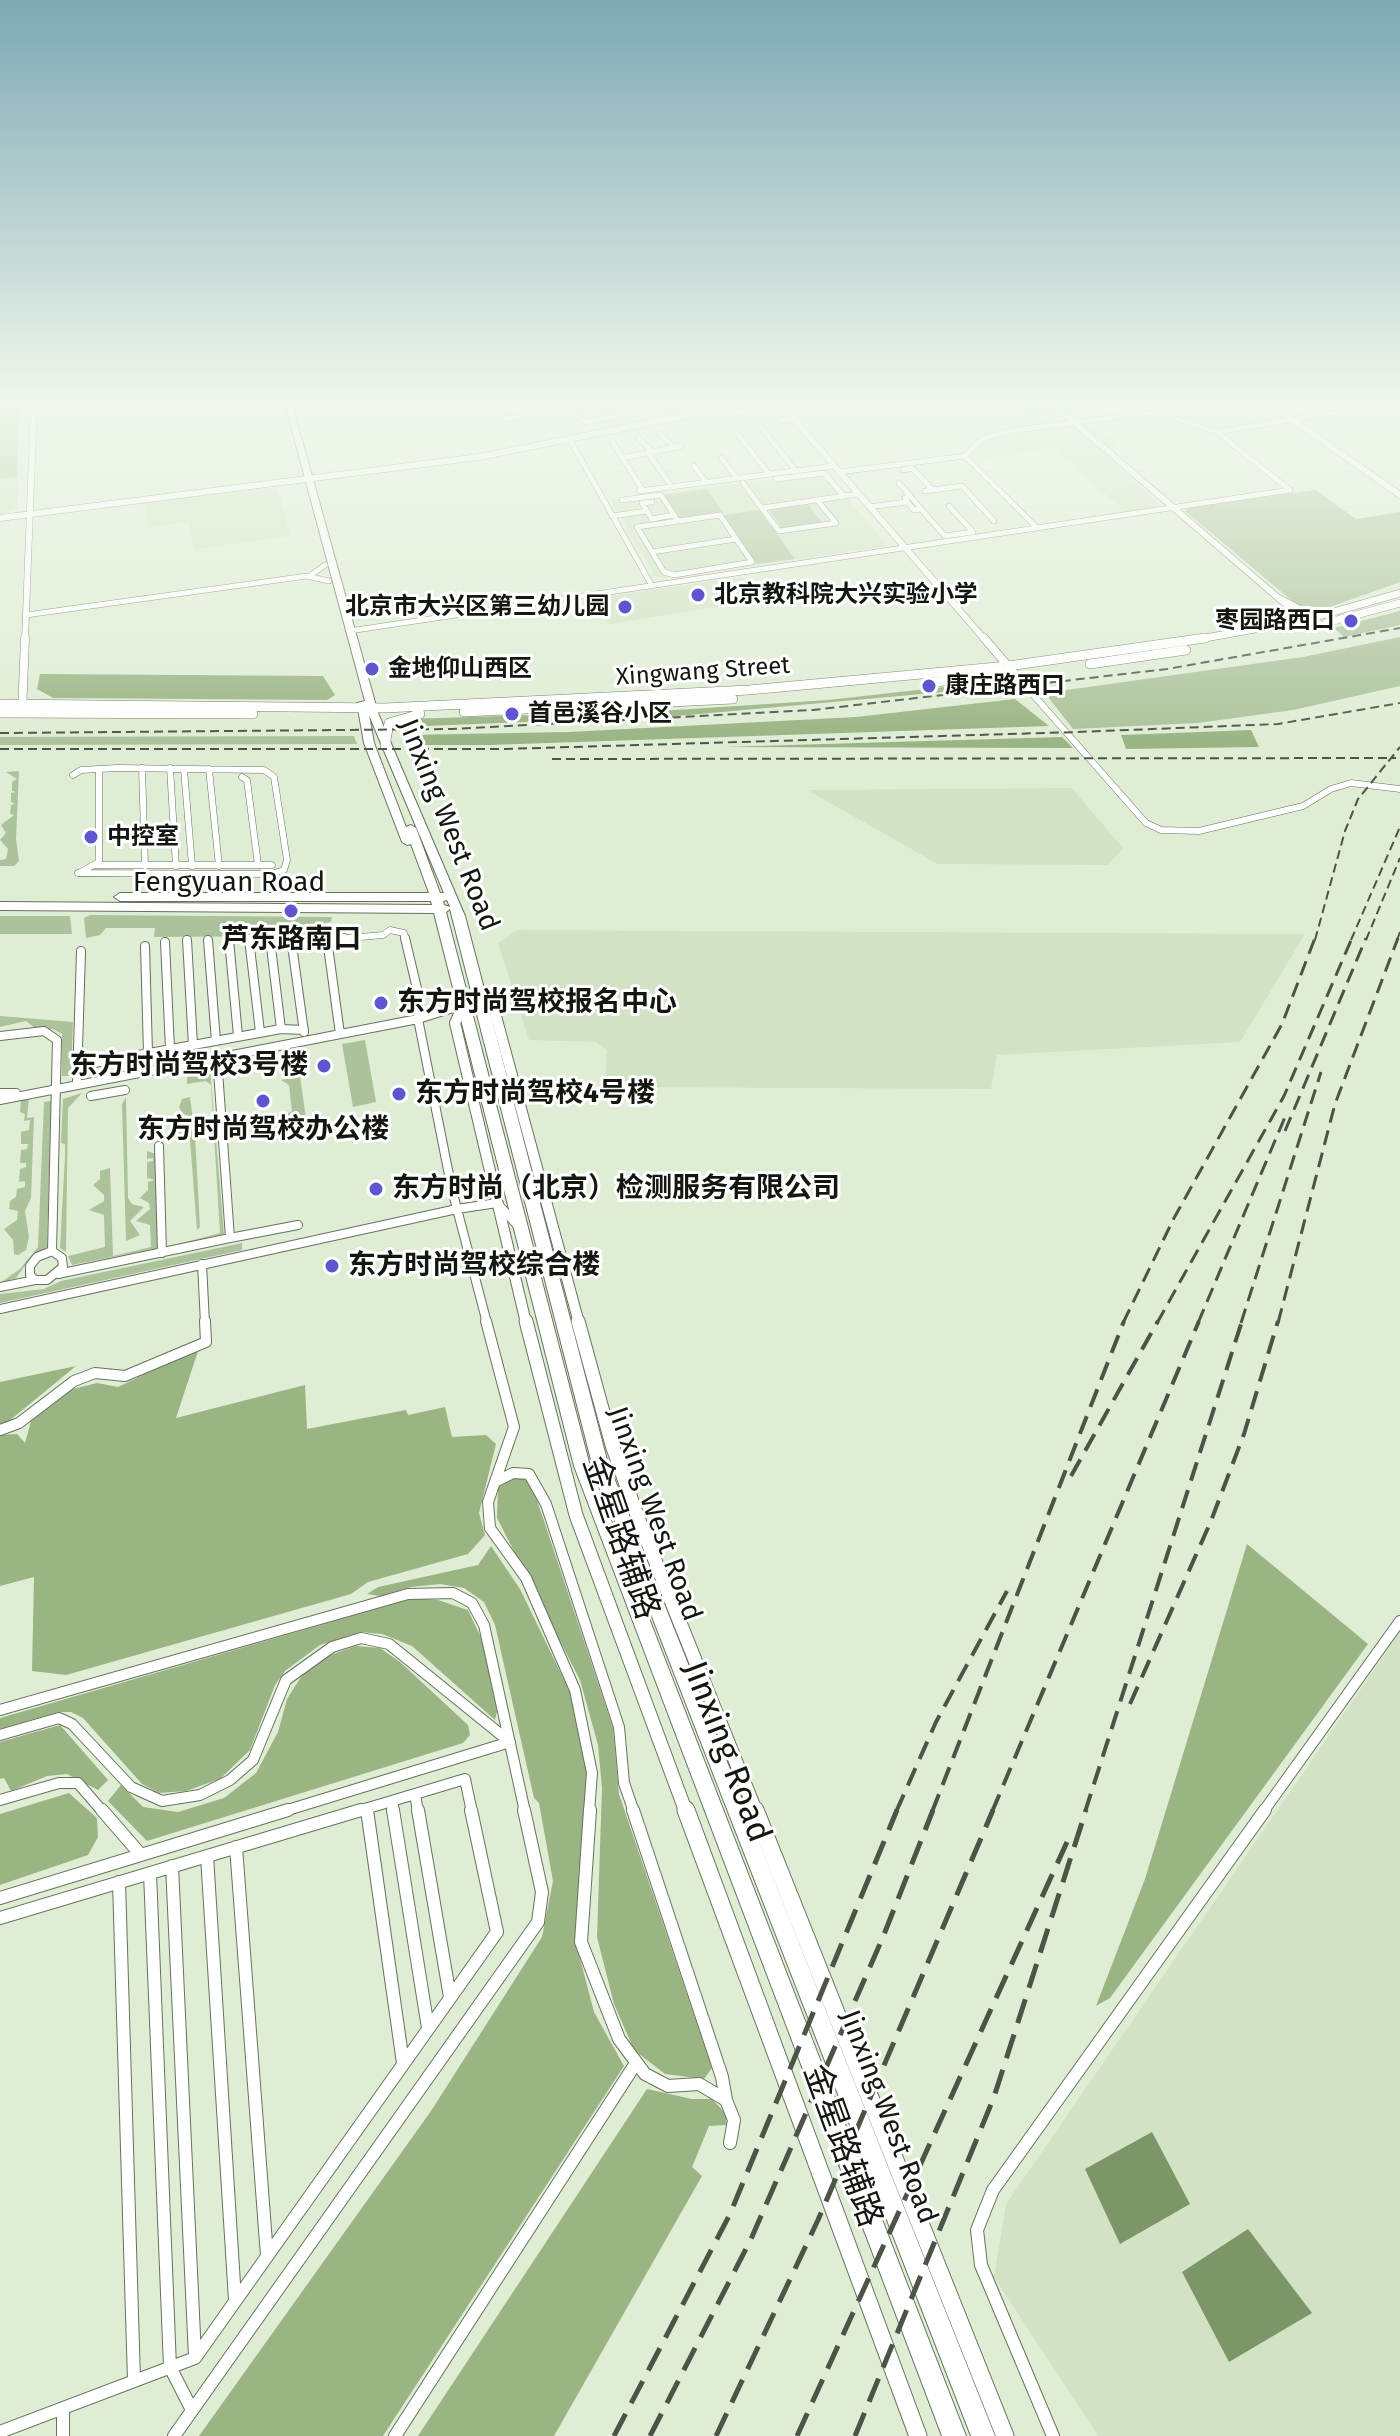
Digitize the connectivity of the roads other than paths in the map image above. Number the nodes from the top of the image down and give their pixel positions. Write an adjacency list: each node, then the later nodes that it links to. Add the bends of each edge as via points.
1 (31, 518): 31 (street)
2 (314, 518): 23 (main road, Jinxing West Road)
3 (316, 518): 34 (main road, Jinxing West Road)
4 (613, 518): 26 (street)
5 (651, 518): 6 (street)
6 (676, 518): 7 (street); 22 (street, via 637,527)
7 (681, 518)
8 (722, 518): 20 (street)
9 (769, 518): 10 (street, via 779,531 836,523)
10 (832, 518)
11 (878, 518): 21 (street)
12 (929, 518): 13 (street, via 945,536 973,532)
13 (960, 518)
14 (991, 518): 18 (street)
15 (1027, 518): 19 (street)
16 (1104, 518): 19 (street)
17 (1185, 518): 28 (street)
18 (994, 521)
19 (1037, 528): 21 (street)
20 (736, 539): 22 (street); 22 (street, via 752,562 745,566 674,575 664,572)
21 (904, 548): 26 (street); 35 (street)
22 (652, 552)
23 (325, 565): 24 (street); 25 (main road, Jinxing West Road)
24 (307, 576): 25 (street); 31 (street)
25 (329, 581): 41 (main road, Jinxing West Road)
26 (652, 586): 34 (street)
27 (1400, 593): 30 (main road, Xingwang Street)
28 (1280, 599): 30 (main road, via 1303,611); 32 (street); 33 (main road, via 1290,613)
29 (1400, 603): 32 (main road, Xingwang Street)
30 (1336, 612): 32 (main road, Xingwang Street)
31 (26, 615): 40 (street)
32 (1308, 623): 33 (main road, Xingwang Street); 38 (main road, Xingwang Street, via 1164,654)
33 (1283, 624): 36 (main road, Xingwang Street)
34 (349, 631): 41 (main road, Jinxing West Road)
35 (993, 650): 36 (street, via 1016,660); 37 (street, via 989,661); 38 (street)
36 (1043, 662): 38 (main road, Xingwang Street)
37 (973, 669): 38 (main road, Xingwang Street); 41 (main road, Xingwang Street, via 749,690)
38 (1011, 670): 43 (main road, Xingwang Street, via 697,702); 52 (street, via 1146,823 1161,830 1199,831 1303,806 1351,783)
39 (0, 704): 40 (main road, Xingwang Street)
40 (22, 708): 41 (main road, Xingwang Street); 42 (main road, Xingwang Street)
41 (368, 710): 43 (main road, Xingwang Street); 44 (main road, Jinxing West Road); 63 (main road, Jinxing Road, via 369,743 408,845 423,860)
42 (0, 713)
43 (420, 714): 44 (main road, via 393,720)
44 (382, 730): 60 (main road, via 430,832); 60 (main road, Jinxing West Road)
45 (142, 768): 46 (street); 47 (street); 56 (street)
46 (170, 768): 48 (street); 57 (street)
47 (99, 769): 50 (street); 53 (street)
48 (184, 769): 49 (street); 58 (street)
49 (209, 769): 53 (street, via 264,770 274,777 287,860 284,870 78,873); 59 (street)
50 (73, 775)
51 (242, 777): 54 (street, via 247,780)
52 (1400, 789)
53 (95, 865): 56 (street)
54 (258, 865): 55 (street); 59 (street)
55 (272, 865)
56 (145, 866): 57 (street)
57 (176, 866): 58 (street)
58 (192, 866): 59 (street)
59 (219, 866)
60 (440, 868): 63 (main road, Jinxing West Road)
61 (0, 897): 62 (main road, Fengyuan Road)
62 (390, 897): 63 (main road, Fengyuan Road); 65 (main road, via 390,904)
63 (447, 903): 65 (main road, Fengyuan Road); 75 (main road, Jinxing Road); 148 (main road, Jinxing West Road, via 599,1460)
64 (0, 906): 65 (main road, Fengyuan Road)
65 (382, 908)
66 (291, 938): 79 (street)
67 (249, 939): 80 (street)
68 (270, 939): 78 (street)
69 (187, 940): 86 (street)
70 (208, 940): 85 (street)
71 (229, 940): 83 (street)
72 (165, 942): 87 (street)
73 (145, 946): 88 (street)
74 (81, 951): 90 (street)
75 (463, 1005): 77 (street); 99 (street, 金星路辅路, via 455,1023); 102 (main road, Jinxing Road)
76 (493, 1005): 149 (street, 金星路辅路, via 612,1445 638,1518)
77 (418, 1019): 81 (street); 81 (street, via 419,997 404,933 390,930 327,939); 100 (street)
78 (281, 1029): 79 (street); 80 (street)
79 (304, 1030): 84 (street)
80 (260, 1032): 83 (street)
81 (340, 1034): 84 (street)
82 (0, 1036): 92 (street, via 36,1031 54,1035)
83 (238, 1036): 85 (street)
84 (305, 1040): 89 (street)
85 (216, 1041): 86 (street)
86 (193, 1045): 87 (street)
87 (170, 1049): 88 (street)
88 (148, 1053): 90 (street)
89 (217, 1057): 91 (street); 103 (street)
90 (78, 1066): 91 (street)
91 (77, 1082): 92 (street)
92 (56, 1087): 95 (street); 104 (street)
93 (125, 1090): 96 (street)
94 (0, 1093): 95 (street)
95 (20, 1093): 97 (street)
96 (91, 1096)
97 (0, 1100)
98 (159, 1146): 105 (street)
99 (497, 1203): 100 (street); 102 (street); 146 (street, 金星路辅路, via 576,1515)
100 (457, 1209): 106 (street); 112 (street, via 514,1427)
101 (298, 1225): 103 (street)
102 (521, 1230): 147 (main road, Jinxing Road, via 582,1466)
103 (230, 1238): 105 (street)
104 (52, 1251): 107 (street, via 64,1262); 108 (street, via 30,1266)
105 (162, 1253): 107 (street)
106 (202, 1264): 110 (street); 111 (street, via 206,1342 125,1376 95,1373 74,1381 19,1423)
107 (58, 1274): 108 (street)
108 (35, 1280): 109 (street)
109 (0, 1287)
110 (0, 1309)
111 (0, 1430)
112 (495, 1482): 131 (street, via 488,1502 490,1528 526,1578 575,1690 592,1773 581,1942 619,2039); 133 (street, via 513,1473 529,1474 546,1504 619,1727 624,1783)
113 (1400, 1621): 150 (street, via 993,2190 977,2230 981,2265)
114 (0, 1710): 116 (street, via 408,1594 435,1591 472,1603 484,1625)
115 (0, 1735): 116 (street, via 59,1718 72,1724 131,1787 162,1801 200,1795 230,1780 253,1760 286,1680 332,1647 361,1638 389,1644)
116 (510, 1742): 122 (street); 141 (street, via 542,1892 538,1922)
117 (415, 1794): 119 (street); 129 (street); 129 (street, via 465,1779 497,1932)
118 (0, 1800): 122 (street, via 59,1783 78,1783)
119 (392, 1801): 120 (street); 130 (street)
120 (367, 1808): 121 (street); 132 (street)
121 (236, 1847): 123 (street); 135 (street)
122 (141, 1855): 127 (street)
123 (207, 1856): 124 (street); 136 (street)
124 (172, 1866): 125 (street); 137 (street)
125 (150, 1873): 126 (street); 138 (street)
126 (119, 1882): 128 (street); 139 (street)
127 (0, 1898)
128 (0, 1918)
129 (450, 1997): 130 (street)
130 (428, 2028): 132 (street)
131 (636, 2063): 133 (street, via 668,2086 699,2084); 145 (street)
132 (403, 2064): 135 (street)
133 (726, 2100): 134 (street, via 734,2120)
134 (730, 2143)
135 (267, 2257): 136 (street)
136 (236, 2300): 137 (street)
137 (195, 2358): 138 (street)
138 (170, 2367): 139 (street); 141 (street)
139 (134, 2381): 140 (street)
140 (63, 2408): 142 (street); 143 (street)
141 (192, 2410): 144 (street)
142 (0, 2432)
143 (63, 2436)
144 (174, 2436)
145 (395, 2436)
146 (918, 2436)
147 (954, 2436)
148 (983, 2436)
149 (1005, 2436)
150 (1053, 2436)

